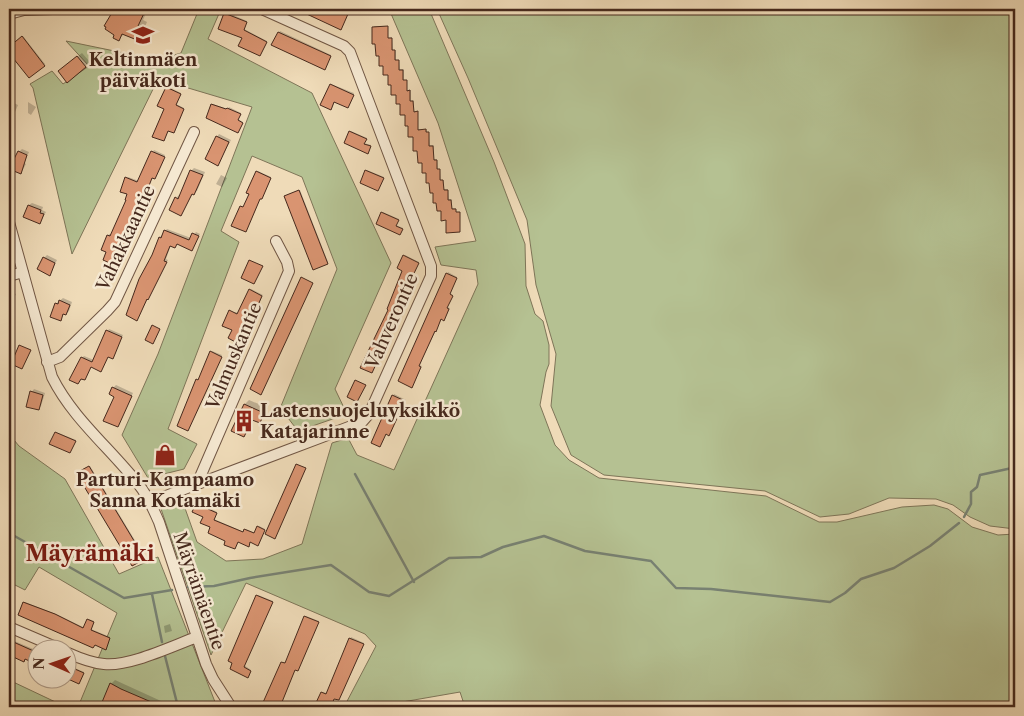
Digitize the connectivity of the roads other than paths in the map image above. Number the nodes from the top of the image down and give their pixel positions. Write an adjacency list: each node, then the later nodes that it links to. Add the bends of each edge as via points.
1 (53, 9): 3 (street)
2 (264, 10): 10 (street, Vahverontie, via 344,46 350,52 431,266 431,276 369,414 362,422)
3 (9, 14)
4 (194, 132): 9 (street, Vahakkaantie, via 115,302 60,357)
5 (9, 222): 7 (street, Mäyrämäentie)
6 (276, 241): 10 (street, Valmuskantie, via 289,271)
7 (23, 272): 8 (street); 9 (street, Mäyrämäentie)
8 (9, 276)
9 (48, 362): 11 (street, Mäyrämäentie, via 59,391)
10 (196, 484): 11 (street, Vahverontie)
11 (150, 502): 13 (street, Mäyrämäentie)
12 (9, 626): 14 (street)
13 (197, 637): 15 (street, via 124,663 106,664); 16 (street, Mäyrämäentie, via 213,679)
14 (36, 638)
15 (78, 658)
16 (231, 707)

